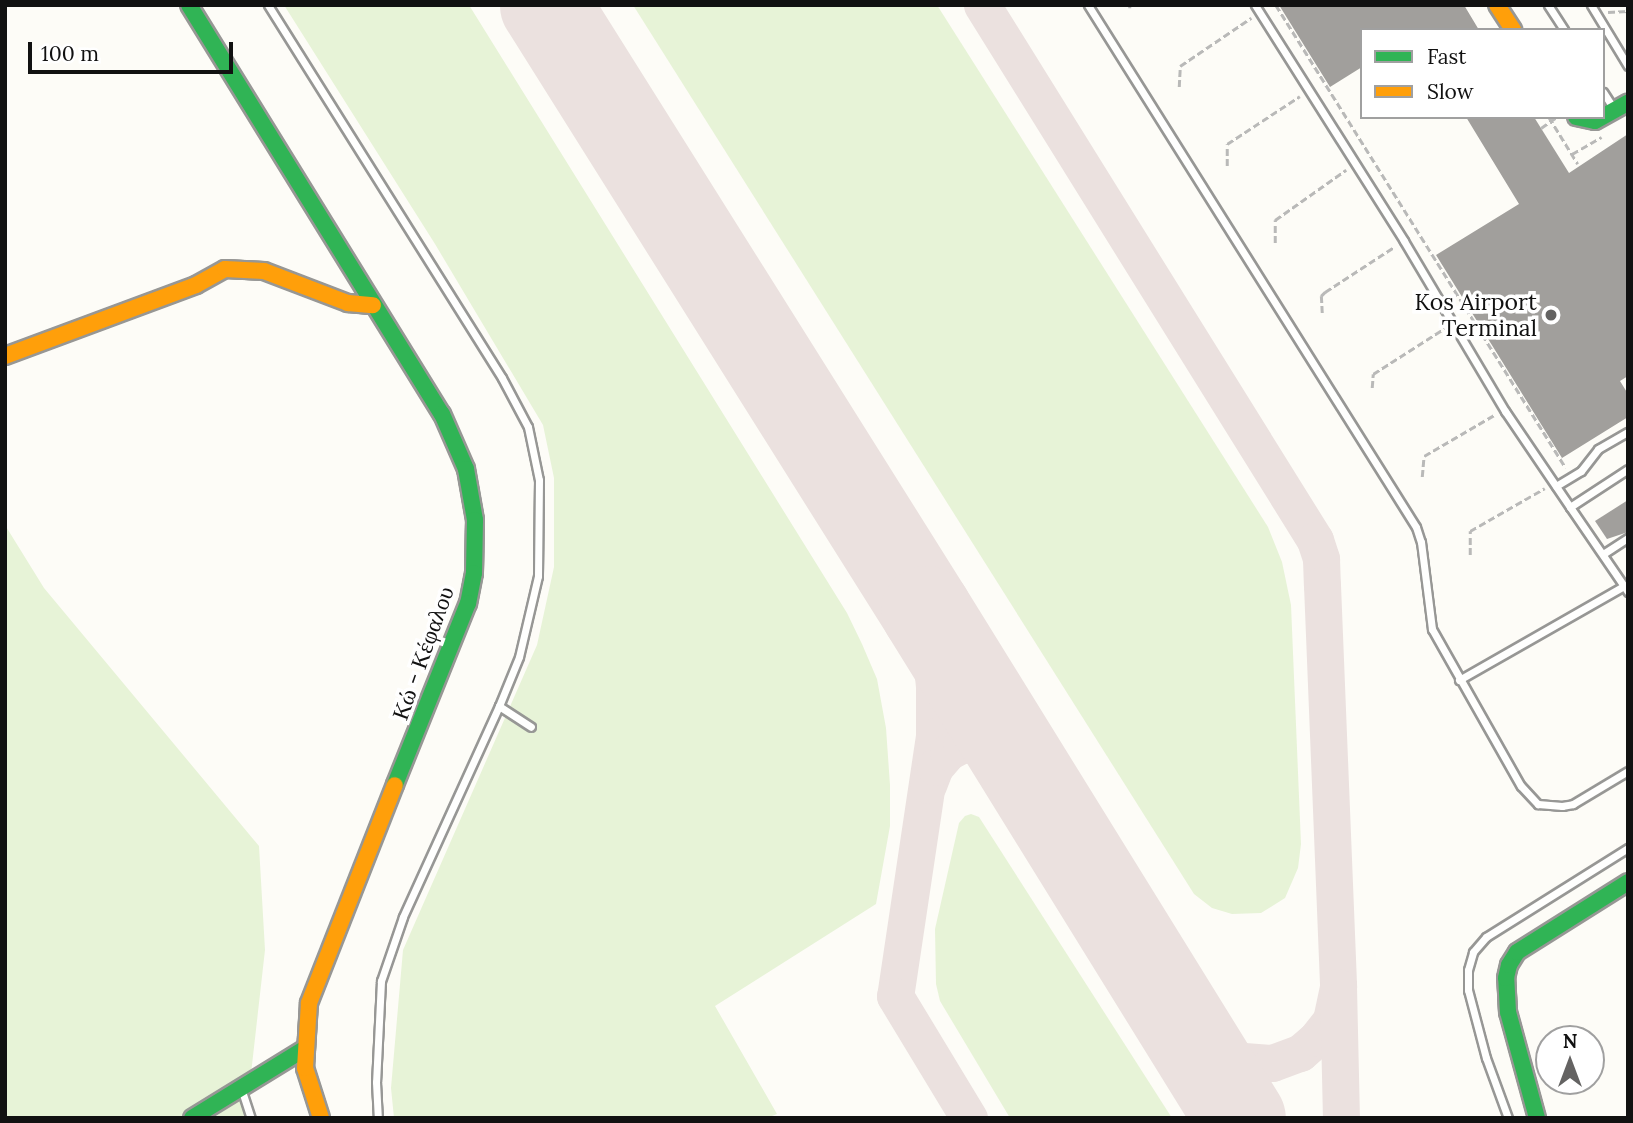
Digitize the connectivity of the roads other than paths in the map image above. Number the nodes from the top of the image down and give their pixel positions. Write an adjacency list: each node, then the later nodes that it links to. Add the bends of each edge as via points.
1 (189, 5): 16 (main road, Κώ - Κέφαλου)
2 (268, 5): 26 (lane, via 502,378 528,428 539,480 538,576 519,656)
3 (1088, 5): 25 (lane, via 1416,527 1422,542 1432,629)
4 (1255, 5): 20 (lane, via 1505,411)
5 (1497, 5): 8 (main road)
6 (1548, 5): 9 (lane)
7 (1591, 5): 10 (lane)
8 (1512, 28)
9 (1563, 28)
10 (1605, 28)
11 (1605, 28): 12 (lane)
12 (1628, 66)
13 (1605, 94): 14 (lane)
14 (1621, 107): 15 (main road)
15 (1605, 116)
16 (373, 305): 17 (main road, via 348,303 264,271 225,269 196,285); 31 (main road, Κώ - Κέφαλου, via 457,444 472,495 474,573 456,638 309,1003)
17 (5, 356)
18 (1628, 432): 20 (lane, via 1598,449 1581,471)
19 (1628, 469): 21 (lane)
20 (1555, 484): 21 (lane)
21 (1570, 506): 23 (lane)
22 (1628, 538): 23 (lane)
23 (1603, 554): 24 (lane)
24 (1626, 589): 25 (lane)
25 (1459, 680): 28 (lane, via 1521,786 1538,804 1573,804)
26 (499, 706): 27 (lane); 36 (lane, via 391,945 381,981)
27 (531, 727)
28 (1628, 771)
29 (1628, 848): 37 (lane, via 1486,937 1473,952 1468,990)
30 (1628, 882): 38 (main road, via 1517,952 1509,965 1508,1012)
31 (304, 1049): 32 (main road); 35 (main road, Κώ - Κέφαλου, via 308,1083)
32 (241, 1088): 33 (main road); 34 (lane)
33 (192, 1118)
34 (251, 1118)
35 (321, 1118)
36 (378, 1118)
37 (1508, 1118)
38 (1537, 1118)

